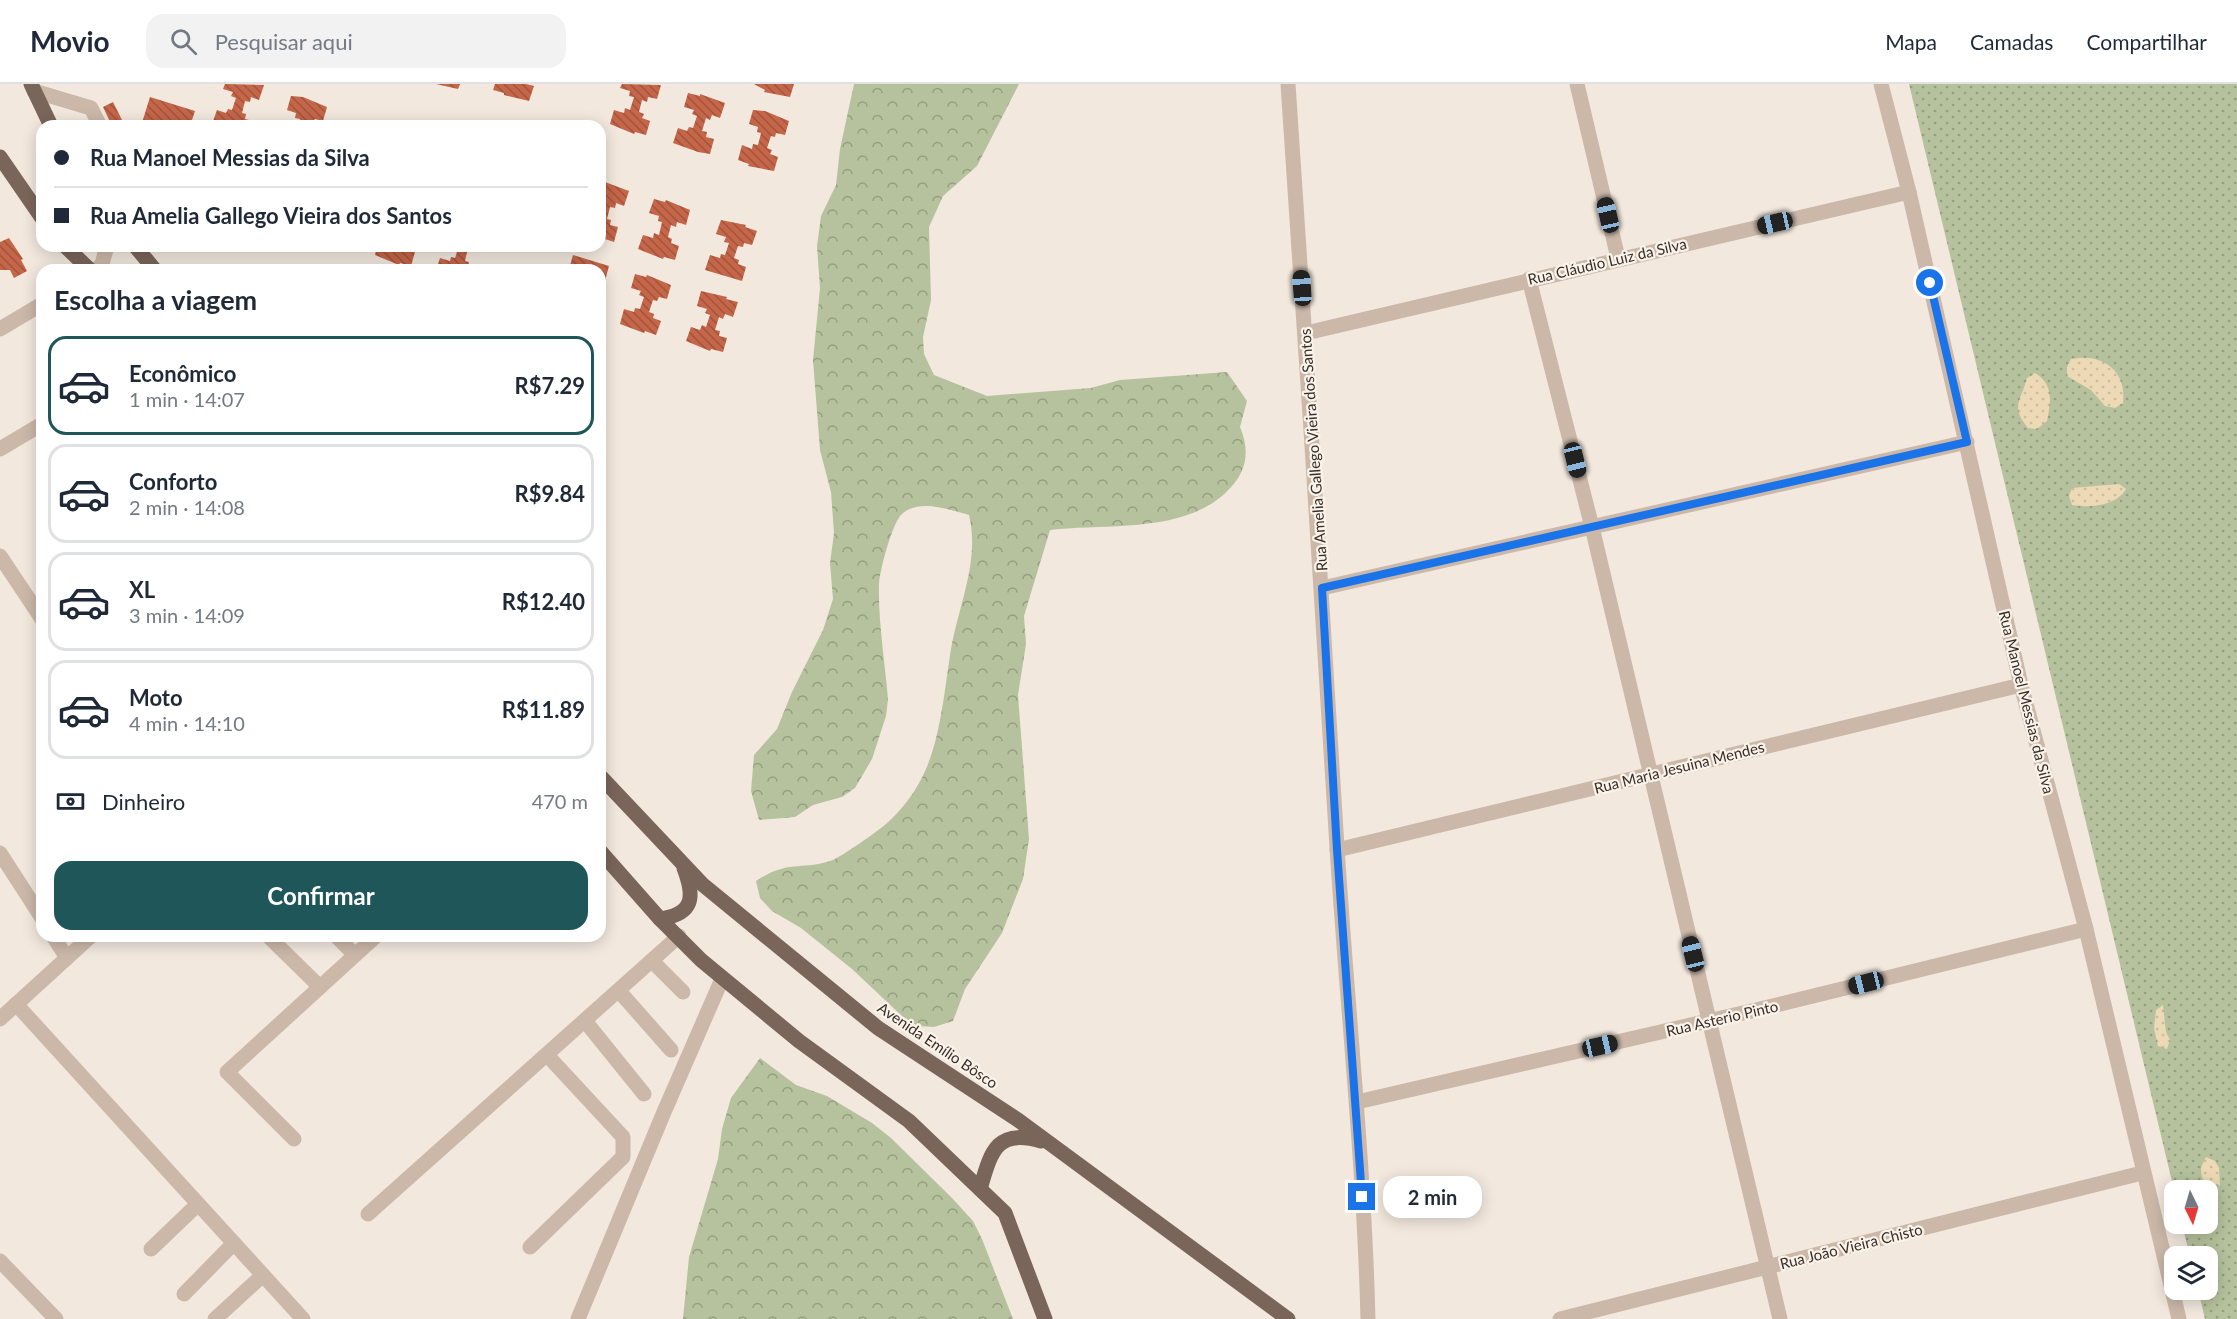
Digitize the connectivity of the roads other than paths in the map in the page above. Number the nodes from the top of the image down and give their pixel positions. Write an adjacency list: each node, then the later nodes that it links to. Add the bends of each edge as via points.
1 (1288, 84): 18 (street, Rua Amelia Gallego Vieira dos Santos)
2 (1577, 84): 12 (street)
3 (1881, 84): 8 (street, Rua Manoel Messias da Silva)
4 (33, 88): 5 (main road); 6 (street, via 91,108)
5 (48, 120)
6 (97, 120)
7 (0, 156): 9 (main road)
8 (1909, 192): 12 (street, Rua Cláudio Luiz da Silva); 20 (street, Rua Manoel Messias da Silva)
9 (36, 209)
10 (71, 252): 13 (main road)
11 (140, 252): 14 (main road)
12 (1618, 258): 15 (street, Rua Cláudio Luiz da Silva)
13 (84, 264)
14 (150, 264)
15 (1529, 279): 18 (street, Rua Cláudio Luiz da Silva); 22 (street)
16 (36, 308): 17 (street)
17 (0, 329)
18 (1306, 333): 24 (street, Rua Amelia Gallego Vieira dos Santos)
19 (36, 427): 21 (street)
20 (1967, 442): 22 (street); 26 (street, Rua Manoel Messias da Silva)
21 (0, 450)
22 (1592, 527): 24 (street); 27 (street)
23 (0, 556): 25 (street)
24 (1322, 588): 29 (street, Rua Amelia Gallego Vieira dos Santos)
25 (36, 611)
26 (2021, 685): 27 (street, Rua Maria Jesuina Mendes); 35 (street, Rua Manoel Messias da Silva)
27 (1649, 774): 29 (street, Rua Maria Jesuina Mendes); 52 (street)
28 (606, 782): 32 (main road, Avenida Emílio Bôsco)
29 (1337, 850): 56 (street, Rua Amelia Gallego Vieira dos Santos)
30 (0, 853): 33 (street)
31 (606, 858): 34 (main road)
32 (683, 865): 34 (main road, via 690,883 690,903 683,913); 58 (main road, Avenida Emílio Bôsco, via 762,935 888,1033)
33 (36, 909)
34 (660, 919): 36 (main road)
35 (2086, 928): 52 (street, Rua Asterio Pinto); 59 (street, Rua Manoel Messias da Silva)
36 (679, 936): 44 (street); 45 (main road)
37 (57, 942): 43 (street)
38 (85, 942): 43 (street)
39 (274, 942): 46 (street)
40 (342, 942): 42 (street)
41 (369, 942): 42 (street)
42 (355, 955): 46 (street)
43 (67, 958): 49 (street)
44 (652, 961): 47 (street); 48 (street)
45 (722, 979): 60 (main road, via 799,1041 909,1120); 74 (street)
46 (320, 987): 57 (street, via 227,1072)
47 (619, 991): 51 (street); 53 (street)
48 (683, 992)
49 (16, 1004): 50 (street); 61 (street)
50 (0, 1019)
51 (585, 1021): 54 (street); 55 (street)
52 (1710, 1021): 56 (street, Rua Asterio Pinto); 67 (street)
53 (671, 1050)
54 (547, 1055): 62 (street); 64 (street, via 623,1137 623,1157)
55 (644, 1094)
56 (1357, 1102): 76 (street, Rua Amelia Gallego Vieira dos Santos)
57 (294, 1138)
58 (1050, 1143): 60 (main road, via 1022,1136 999,1144 990,1155); 70 (main road, Avenida Emílio Bôsco)
59 (2142, 1173): 67 (street, Rua João Vieira Chisto); 79 (street, Rua Manoel Messias da Silva)
60 (980, 1189): 75 (main road, via 1005,1213)
61 (198, 1204): 63 (street); 65 (street)
62 (368, 1214)
63 (234, 1243): 68 (street); 69 (street)
64 (530, 1246)
65 (151, 1249)
66 (0, 1261): 71 (street)
67 (1769, 1266): 77 (street, Rua João Vieira Chisto); 78 (street)
68 (263, 1275): 72 (street); 73 (street)
69 (184, 1294)
70 (1285, 1317)
71 (56, 1319)
72 (215, 1319)
73 (303, 1319)
74 (578, 1319)
75 (1045, 1319)
76 (1368, 1319)
77 (1560, 1319)
78 (1780, 1319)
79 (2179, 1319)

